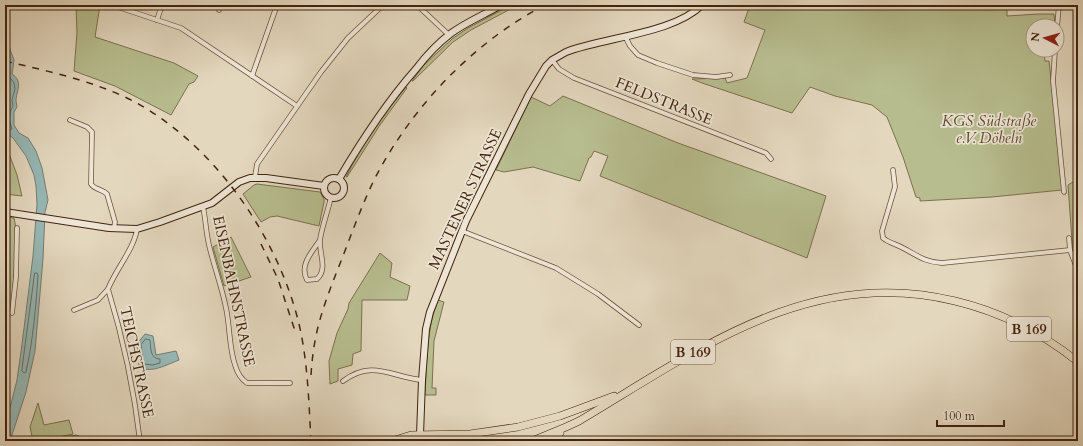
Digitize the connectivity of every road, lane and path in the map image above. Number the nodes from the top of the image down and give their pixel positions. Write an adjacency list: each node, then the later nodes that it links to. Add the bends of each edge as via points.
1 (112, 5): 12 (street)
2 (162, 5): 12 (street)
3 (219, 5): 10 (street)
4 (277, 5): 18 (street)
5 (383, 5): 19 (street, via 348,38)
6 (417, 5): 13 (street)
7 (501, 5): 13 (main road)
8 (702, 5): 14 (main road, MASTENER STRASSE, via 680,20)
9 (1059, 5): 11 (street)
10 (219, 10)
11 (1058, 18)
12 (157, 20): 18 (street, via 180,28)
13 (449, 35): 24 (main road, via 429,53 390,99)
14 (625, 36): 16 (main road, MASTENER STRASSE, via 573,49); 17 (street, via 638,55 657,63 692,75 716,77)
15 (1054, 58): 26 (street, via 1053,81)
16 (552, 60): 21 (street, FELDSTRASSE, via 574,78 766,154); 33 (main road, MASTENER STRASSE, via 541,72 529,94)
17 (730, 74)
18 (252, 76): 19 (street)
19 (297, 106): 23 (street, via 257,164)
20 (70, 120): 31 (street, via 92,132 91,184 106,194 115,222)
21 (771, 159)
22 (893, 170): 36 (street, via 895,187 882,238 920,258 942,263)
23 (254, 177): 25 (main road); 28 (main road, via 245,179)
24 (339, 179): 25 (main road, via 331,178); 27 (main road, via 343,186 342,192)
25 (324, 186): 27 (main road)
26 (1064, 192)
27 (331, 197): 35 (street)
28 (203, 207): 32 (main road, via 150,226); 45 (street, EISENBAHNSTRASSE, via 210,248 227,308 235,366 247,383)
29 (5, 212): 31 (main road)
30 (17, 228): 40 (street)
31 (114, 228): 32 (main road)
32 (137, 228): 38 (street, TEICHSTRASSE, via 136,237)
33 (462, 231): 41 (street, via 556,268 598,294); 43 (main road, MASTENER STRASSE, via 427,320)
34 (1069, 238): 36 (street)
35 (320, 240): 35 (street, via 305,263 307,280 318,280 322,275)
36 (1070, 250): 37 (street)
37 (1078, 271)
38 (108, 289): 39 (street, TEICHSTRASSE, via 98,300); 49 (street, TEICHSTRASSE, via 134,399)
39 (74, 310)
40 (12, 313)
41 (639, 325)
42 (1078, 362): 46 (main road, B 169, via 1028,328 987,310 924,295 866,293 812,302 767,316 695,350)
43 (422, 380): 44 (street, via 369,369); 48 (main road, MASTENER STRASSE)
44 (343, 381)
45 (290, 383)
46 (622, 394): 47 (main road, B 169); 48 (main road, via 560,416 518,427)
47 (566, 427): 51 (main road, B 169); 52 (main road)
48 (419, 438): 50 (main road, via 406,436)
49 (140, 441)
50 (392, 441)
51 (532, 441)
52 (549, 441)

